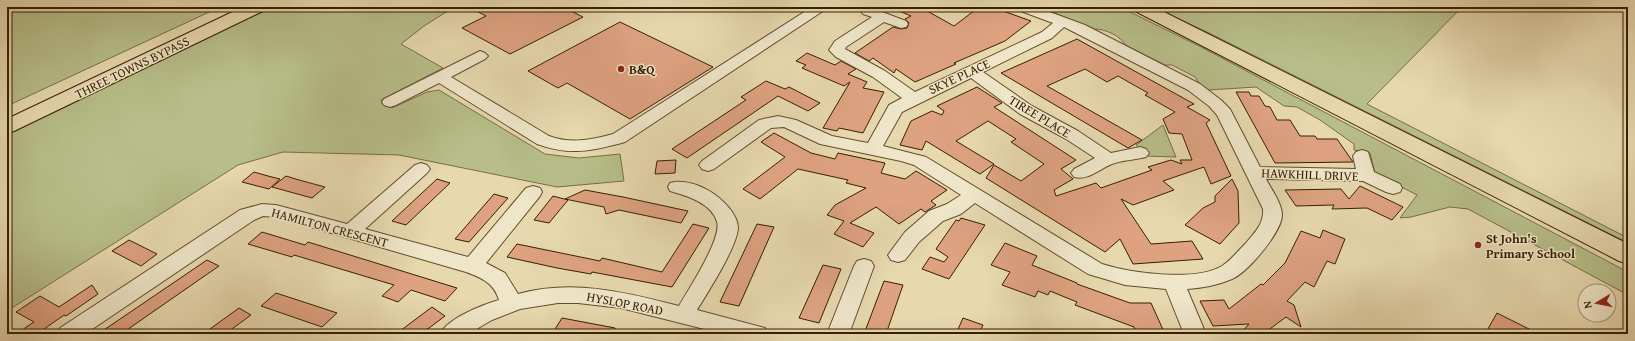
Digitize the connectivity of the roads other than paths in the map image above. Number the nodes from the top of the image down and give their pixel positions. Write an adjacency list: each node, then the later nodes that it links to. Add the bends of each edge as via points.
1 (232, 7): 15 (main road, THREE TOWNS BYPASS)
2 (257, 7): 16 (main road, THREE TOWNS BYPASS)
3 (822, 7): 12 (street, via 619,138 591,146 565,145 543,140)
4 (1024, 7): 8 (street)
5 (1141, 7): 32 (main road)
6 (868, 11): 7 (street)
7 (882, 17): 9 (street); 13 (street, via 840,44 837,50 879,74)
8 (1062, 21): 11 (street, SKYE PLACE, via 1047,35); 23 (street, via 1080,28 1205,95 1224,113)
9 (901, 24)
10 (480, 56): 12 (street)
11 (972, 71): 13 (street, SKYE PLACE); 20 (street, TIREE PLACE, via 1026,110 1072,135)
12 (440, 77): 14 (street)
13 (912, 98): 17 (street, SKYE PLACE, via 895,109)
14 (390, 102)
15 (7, 113)
16 (7, 127)
17 (873, 149): 21 (street, via 825,140 780,120 765,124); 29 (street, via 920,161)
18 (1140, 153): 20 (street)
19 (1362, 156): 25 (street)
20 (1108, 159): 24 (street)
21 (708, 165)
22 (421, 170): 30 (street)
23 (1253, 172): 25 (street, HAWKHILL DRIVE); 35 (street, via 1272,209 1269,229 1236,266 1224,274)
24 (1080, 174)
25 (1366, 175): 27 (street)
26 (677, 187): 37 (street, via 694,191 709,199 725,218 728,229 724,243)
27 (1393, 188)
28 (533, 192): 33 (street)
29 (975, 194): 31 (street, via 954,209 936,216 912,237); 35 (street, via 1096,269 1112,276 1134,280)
30 (350, 232): 33 (street, HAMILTON CRESCENT); 38 (street, HAMILTON CRESCENT, via 276,211 254,212)
31 (898, 255)
32 (1628, 255)
33 (472, 266): 36 (street, HAMILTON CRESCENT, via 502,280)
34 (864, 266): 41 (street)
35 (1173, 282): 42 (street)
36 (511, 304): 37 (street, HYSLOP ROAD, via 555,295 597,296); 39 (street, HYSLOP ROAD, via 480,317)
37 (684, 315): 40 (street, HYSLOP ROAD)
38 (68, 334)
39 (450, 334)
40 (757, 334)
41 (838, 334)
42 (1196, 334)

